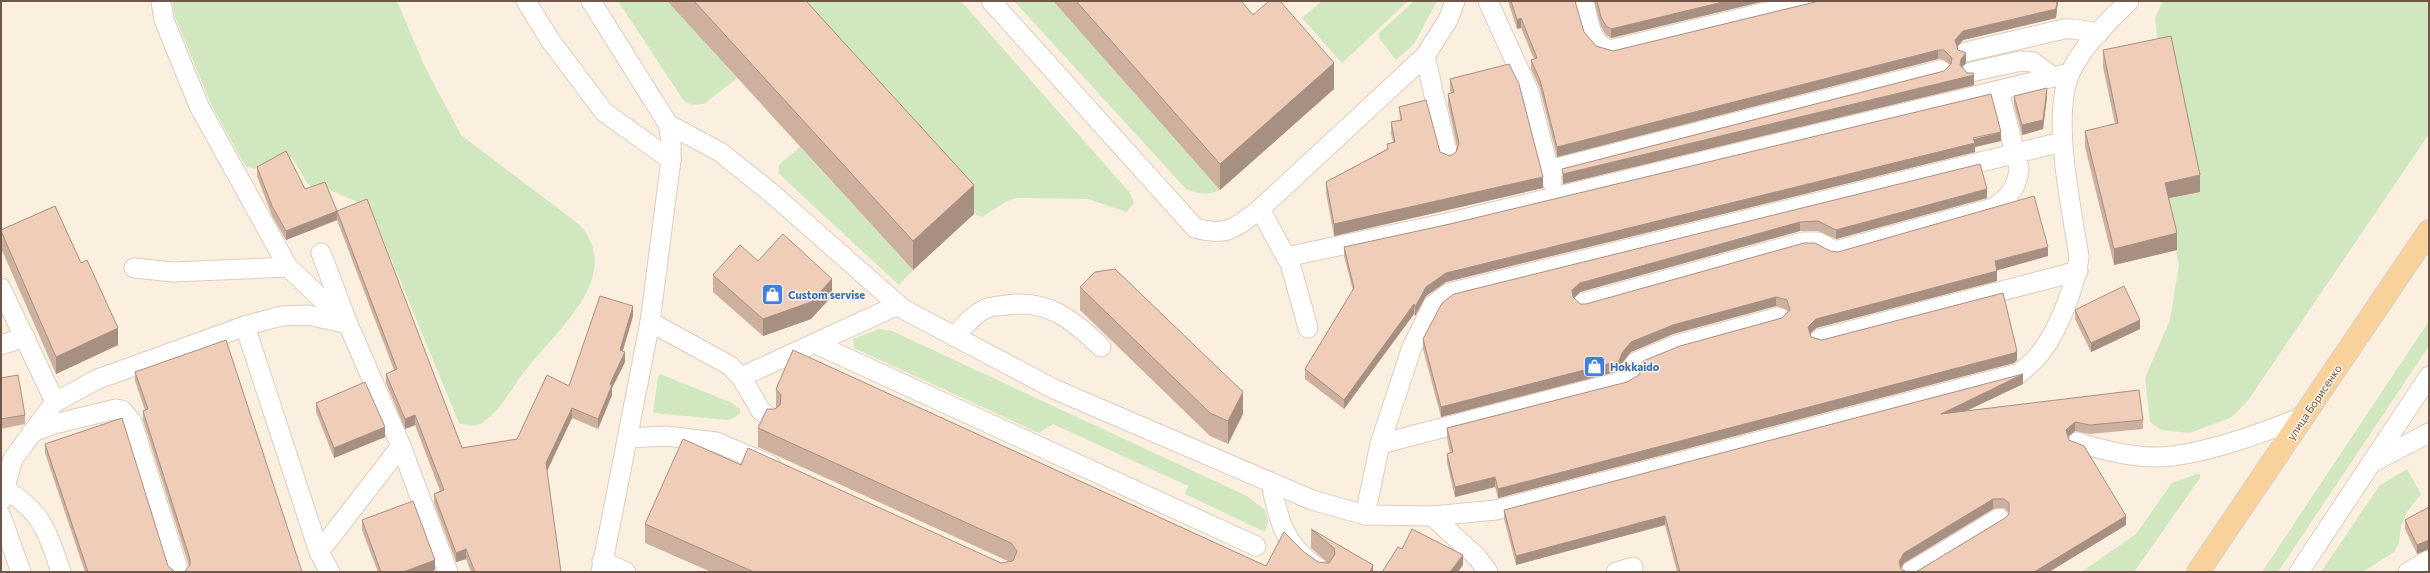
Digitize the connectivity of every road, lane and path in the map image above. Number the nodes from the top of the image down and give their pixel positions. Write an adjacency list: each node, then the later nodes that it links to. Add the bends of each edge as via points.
1 (161, 1): 28 (lane, via 164,20 199,106)
2 (526, 1): 21 (lane, via 550,40 604,112)
3 (591, 1): 17 (lane)
4 (991, 1): 24 (lane, via 1195,228 1213,233 1227,231)
5 (1455, 1): 12 (lane, via 1448,20)
6 (1488, 1): 22 (lane, via 1528,92)
7 (1584, 1): 8 (lane, via 1594,40 1600,47 1610,50)
8 (1812, 1)
9 (2129, 1): 10 (lane)
10 (2098, 32): 11 (lane, via 2074,28); 15 (lane)
11 (1966, 52)
12 (1425, 56): 20 (lane); 24 (lane)
13 (1941, 70): 22 (lane)
14 (1971, 72): 15 (lane, via 2021,61 2033,62)
15 (2062, 75): 16 (lane); 18 (lane)
16 (1999, 91): 19 (lane); 23 (lane)
17 (668, 124): 21 (lane); 33 (lane, via 720,152)
18 (2062, 142): 19 (lane); 30 (lane, via 2079,257)
19 (2015, 154): 32 (lane, via 2019,168 2014,189 2005,201 1993,208 1835,251 1818,242 1803,242); 54 (lane, via 1449,293 1433,305 1412,347)
20 (1448, 156)
21 (671, 160): 35 (lane)
22 (1549, 170): 23 (lane)
23 (1556, 195): 27 (lane, via 1446,223)
24 (1260, 209): 27 (lane)
25 (2429, 231): 48 (main road, улица Борисенко)
26 (321, 253): 36 (lane)
27 (1286, 257): 38 (lane, via 1290,263)
28 (288, 267): 29 (lane, via 173,272); 36 (lane)
29 (134, 268)
30 (2078, 271): 41 (lane); 62 (lane, via 2054,329 2038,355 2020,373 1496,510)
31 (1, 288): 39 (lane)
32 (1583, 303)
33 (898, 305): 40 (lane); 42 (lane)
34 (1778, 317): 54 (lane, via 1676,345 1636,362 1631,369 1630,378 1623,381)
35 (650, 322): 46 (lane, via 729,365); 52 (lane)
36 (348, 324): 37 (lane, via 308,315 281,316); 55 (lane)
37 (245, 326): 47 (lane, via 98,379); 65 (lane)
38 (1308, 328)
39 (25, 337): 43 (lane); 47 (lane)
40 (955, 337): 44 (lane, via 969,320 984,309 1019,304 1041,306 1064,315); 58 (lane, via 1054,389)
41 (1819, 340)
42 (816, 344): 46 (lane); 64 (lane)
43 (1, 345)
44 (1101, 347)
45 (2429, 376): 56 (lane)
46 (741, 378): 49 (lane, via 754,402)
47 (55, 402): 50 (lane)
48 (2305, 416): 53 (lane, via 2254,436 2173,456 2131,455); 77 (main road, улица Борисенко)
49 (771, 418)
50 (31, 433): 59 (lane, via 13,459); 70 (lane, via 54,424 116,409 128,415)
51 (2429, 433): 56 (lane)
52 (627, 438): 57 (lane, via 666,436 716,442); 67 (lane)
53 (2077, 442)
54 (1380, 444): 60 (lane)
55 (401, 446): 65 (lane); 72 (lane)
56 (2371, 463): 78 (lane)
57 (788, 473)
58 (1270, 483): 60 (lane, via 1312,500); 74 (lane, via 1277,512 1289,542 1301,555)
59 (2, 494): 69 (lane, via 24,500 39,518)
60 (1365, 515): 62 (lane)
61 (1, 516): 68 (lane)
62 (1432, 516): 75 (lane, via 1477,558)
63 (1999, 518): 76 (lane)
64 (1256, 546)
65 (319, 552): 71 (lane)
66 (2429, 560): 79 (lane)
67 (601, 566): 73 (lane)
68 (21, 572)
69 (61, 572)
70 (179, 572)
71 (330, 572)
72 (448, 572)
73 (626, 572)
74 (1324, 572)
75 (1488, 572)
76 (1910, 572)
77 (2198, 572)
78 (2299, 572)
79 (2408, 572)

